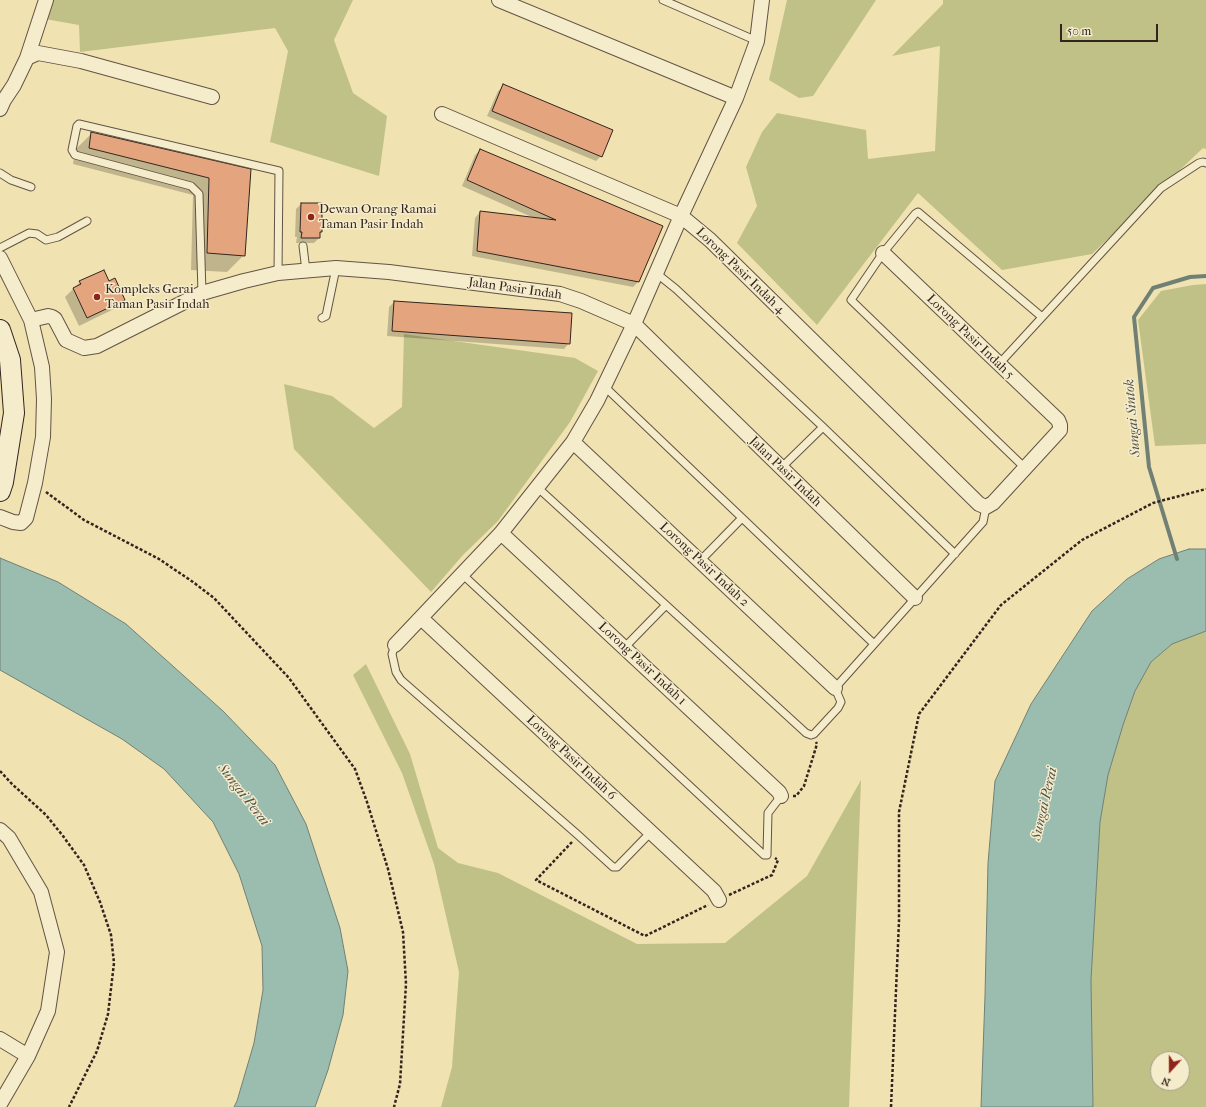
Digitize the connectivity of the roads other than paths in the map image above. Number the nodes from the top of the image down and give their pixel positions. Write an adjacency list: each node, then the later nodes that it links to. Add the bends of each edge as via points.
1 (46, 0): 6 (street)
2 (499, 0): 8 (street)
3 (663, 0): 5 (lane)
4 (762, 0): 5 (street)
5 (757, 41): 8 (street)
6 (27, 58): 7 (street, via 38,53 61,57); 9 (street)
7 (212, 97)
8 (736, 98): 14 (street)
9 (0, 109)
10 (442, 114): 14 (street, Lorong Pasir Indah 4)
11 (1206, 163): 25 (lane, via 1199,163 1161,188)
12 (0, 173): 13 (lane)
13 (31, 187)
14 (681, 216): 23 (street); 38 (street, Lorong Pasir Indah 4, via 710,240 979,504)
15 (87, 221): 17 (lane, via 58,237 46,240 37,234 29,233)
16 (303, 246): 21 (lane)
17 (0, 248)
18 (883, 253): 25 (lane, via 915,214 920,212); 30 (street, Lorong Pasir Indah 5); 35 (lane, via 851,300)
19 (0, 258): 27 (street)
20 (336, 268): 21 (street, Jalan Pasir Indah); 26 (lane, via 326,316); 28 (street, Jalan Pasir Indah, via 388,272 560,294)
21 (306, 271): 22 (street, Jalan Pasir Indah)
22 (278, 273): 24 (street, Jalan Pasir Indah); 24 (lane, via 279,171 80,124 77,126 72,150 75,155 191,186 199,194)
23 (656, 273): 28 (street); 32 (lane)
24 (202, 293): 27 (street, Jalan Pasir Indah, via 97,346 84,348 66,340 52,317)
25 (1042, 317): 30 (lane)
26 (322, 318)
27 (30, 320): 39 (street, via 42,367 44,399 43,437 36,483 26,518 21,523)
28 (634, 324): 31 (street); 34 (street, Jalan Pasir Indah)
29 (0, 330): 37 (main road, via 10,360 14,413)
30 (999, 364): 35 (street, Lorong Pasir Indah 5, via 1058,420 1060,425 1060,430)
31 (604, 387): 33 (street); 40 (lane)
32 (823, 427): 34 (lane); 42 (lane)
33 (572, 442): 36 (street); 43 (street, Lorong Pasir Indah 2)
34 (781, 468): 45 (street, Jalan Pasir Indah)
35 (1025, 468): 38 (street, via 993,504)
36 (537, 487): 41 (street); 46 (lane)
37 (0, 491)
38 (986, 507): 42 (lane, via 983,522)
39 (0, 517)
40 (742, 518): 43 (lane); 48 (lane)
41 (501, 533): 44 (street); 50 (street, Lorong Pasir Indah 1)
42 (955, 554): 45 (lane)
43 (700, 561): 51 (street, Lorong Pasir Indah 2)
44 (462, 574): 47 (street); 52 (lane, via 764,855 767,855 768,813)
45 (915, 598): 48 (lane)
46 (666, 605): 50 (lane); 51 (lane, via 808,735 814,734 838,708 841,702)
47 (421, 618): 49 (street); 54 (street, Lorong Pasir Indah 6)
48 (874, 644): 51 (lane)
49 (395, 645): 54 (lane, via 392,654 396,672 401,680 613,867 617,867)
50 (624, 648): 52 (street, Lorong Pasir Indah 1)
51 (835, 688)
52 (781, 796)
53 (0, 830): 57 (street, via 9,838 41,892 57,952 48,1011)
54 (651, 832): 55 (street, Lorong Pasir Indah 6, via 714,891)
55 (719, 900)
56 (0, 1039): 57 (street)
57 (28, 1056): 58 (street)
58 (0, 1104)

